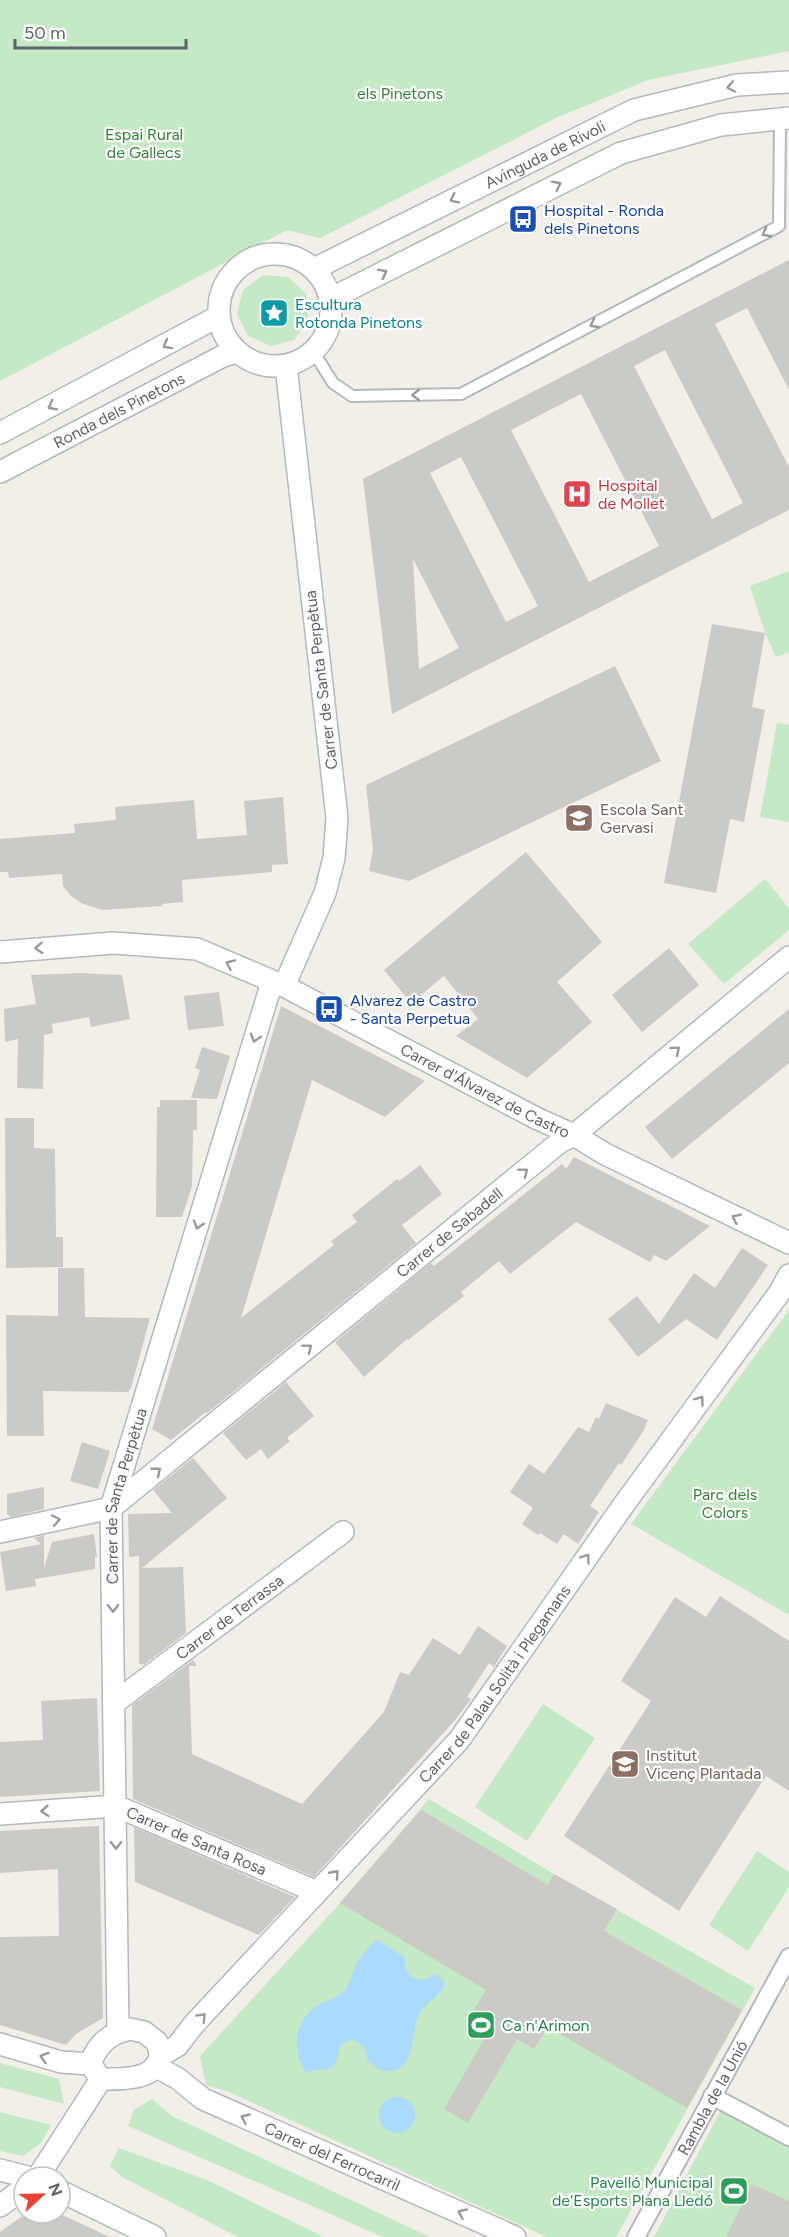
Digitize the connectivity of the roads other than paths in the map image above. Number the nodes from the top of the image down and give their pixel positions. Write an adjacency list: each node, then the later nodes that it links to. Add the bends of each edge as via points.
1 (789, 82): 3 (street, Avinguda de Rivoli, one-way to 3, via 737,85 634,110)
2 (784, 119): 4 (street, Avinguda de Rivoli, one-way to 2, via 621,153 721,125); 6 (lane, one-way to 6, via 779,226 461,394 352,396 333,383)
3 (314, 269): 4 (street); 5 (street, via 291,256 266,254 250,259 237,268 223,288)
4 (330, 299): 6 (street, via 331,314 323,340)
5 (219, 316): 7 (street, via 225,336); 9 (street, Ronda dels Pinetons, one-way to 9)
6 (313, 351): 8 (street)
7 (237, 352): 8 (street, via 268,367); 10 (street, Ronda dels Pinetons)
8 (286, 366): 13 (street, Carrer de Santa Perpètua, via 337,818 334,858 325,893)
9 (0, 433)
10 (0, 472)
11 (0, 952): 13 (street, Carrer d'Álvarez de Castro, one-way to 11, via 197,949 112,943)
12 (789, 957): 14 (street, Carrer de Sabadell, one-way to 12)
13 (278, 984): 14 (street, Carrer d'Álvarez de Castro); 17 (street, Carrer de Santa Perpètua, one-way to 17)
14 (574, 1135): 15 (street, Carrer d'Álvarez de Castro, one-way to 14, via 605,1154); 17 (street, Carrer de Sabadell, one-way to 14, via 560,1142)
15 (789, 1243)
16 (789, 1275): 23 (street, Carrer de Palau Solità i Plegamans, one-way to 16, via 459,1740)
17 (111, 1508): 18 (street, one-way to 17); 20 (street, Carrer de Santa Perpètua, one-way to 20)
18 (0, 1532)
19 (344, 1532): 20 (street, Carrer de Terrassa)
20 (114, 1702): 21 (street, Carrer de Santa Perpètua)
21 (116, 1806): 22 (street, Carrer de Santa Rosa, one-way to 22); 23 (street, Carrer de Santa Rosa); 25 (street, Carrer de Santa Perpètua, one-way to 25)
22 (0, 1814)
23 (317, 1893): 27 (street, Carrer de Palau Solità i Plegamans, one-way to 23, via 177,2046)
24 (789, 1957): 29 (street, Rambla de la Unió)
25 (118, 2031): 27 (street, via 144,2032 157,2042); 28 (street, via 97,2047)
26 (0, 2044): 28 (street, one-way to 26)
27 (158, 2061): 28 (street, via 139,2076); 34 (street, Carrer del Ferrocarril, one-way to 27, via 203,2099)
28 (96, 2072): 31 (street)
29 (712, 2096): 30 (street); 35 (street, Rambla de la Unió)
30 (789, 2137)
31 (45, 2165)
32 (72, 2197): 33 (street)
33 (155, 2237)
34 (515, 2237)
35 (636, 2237)

